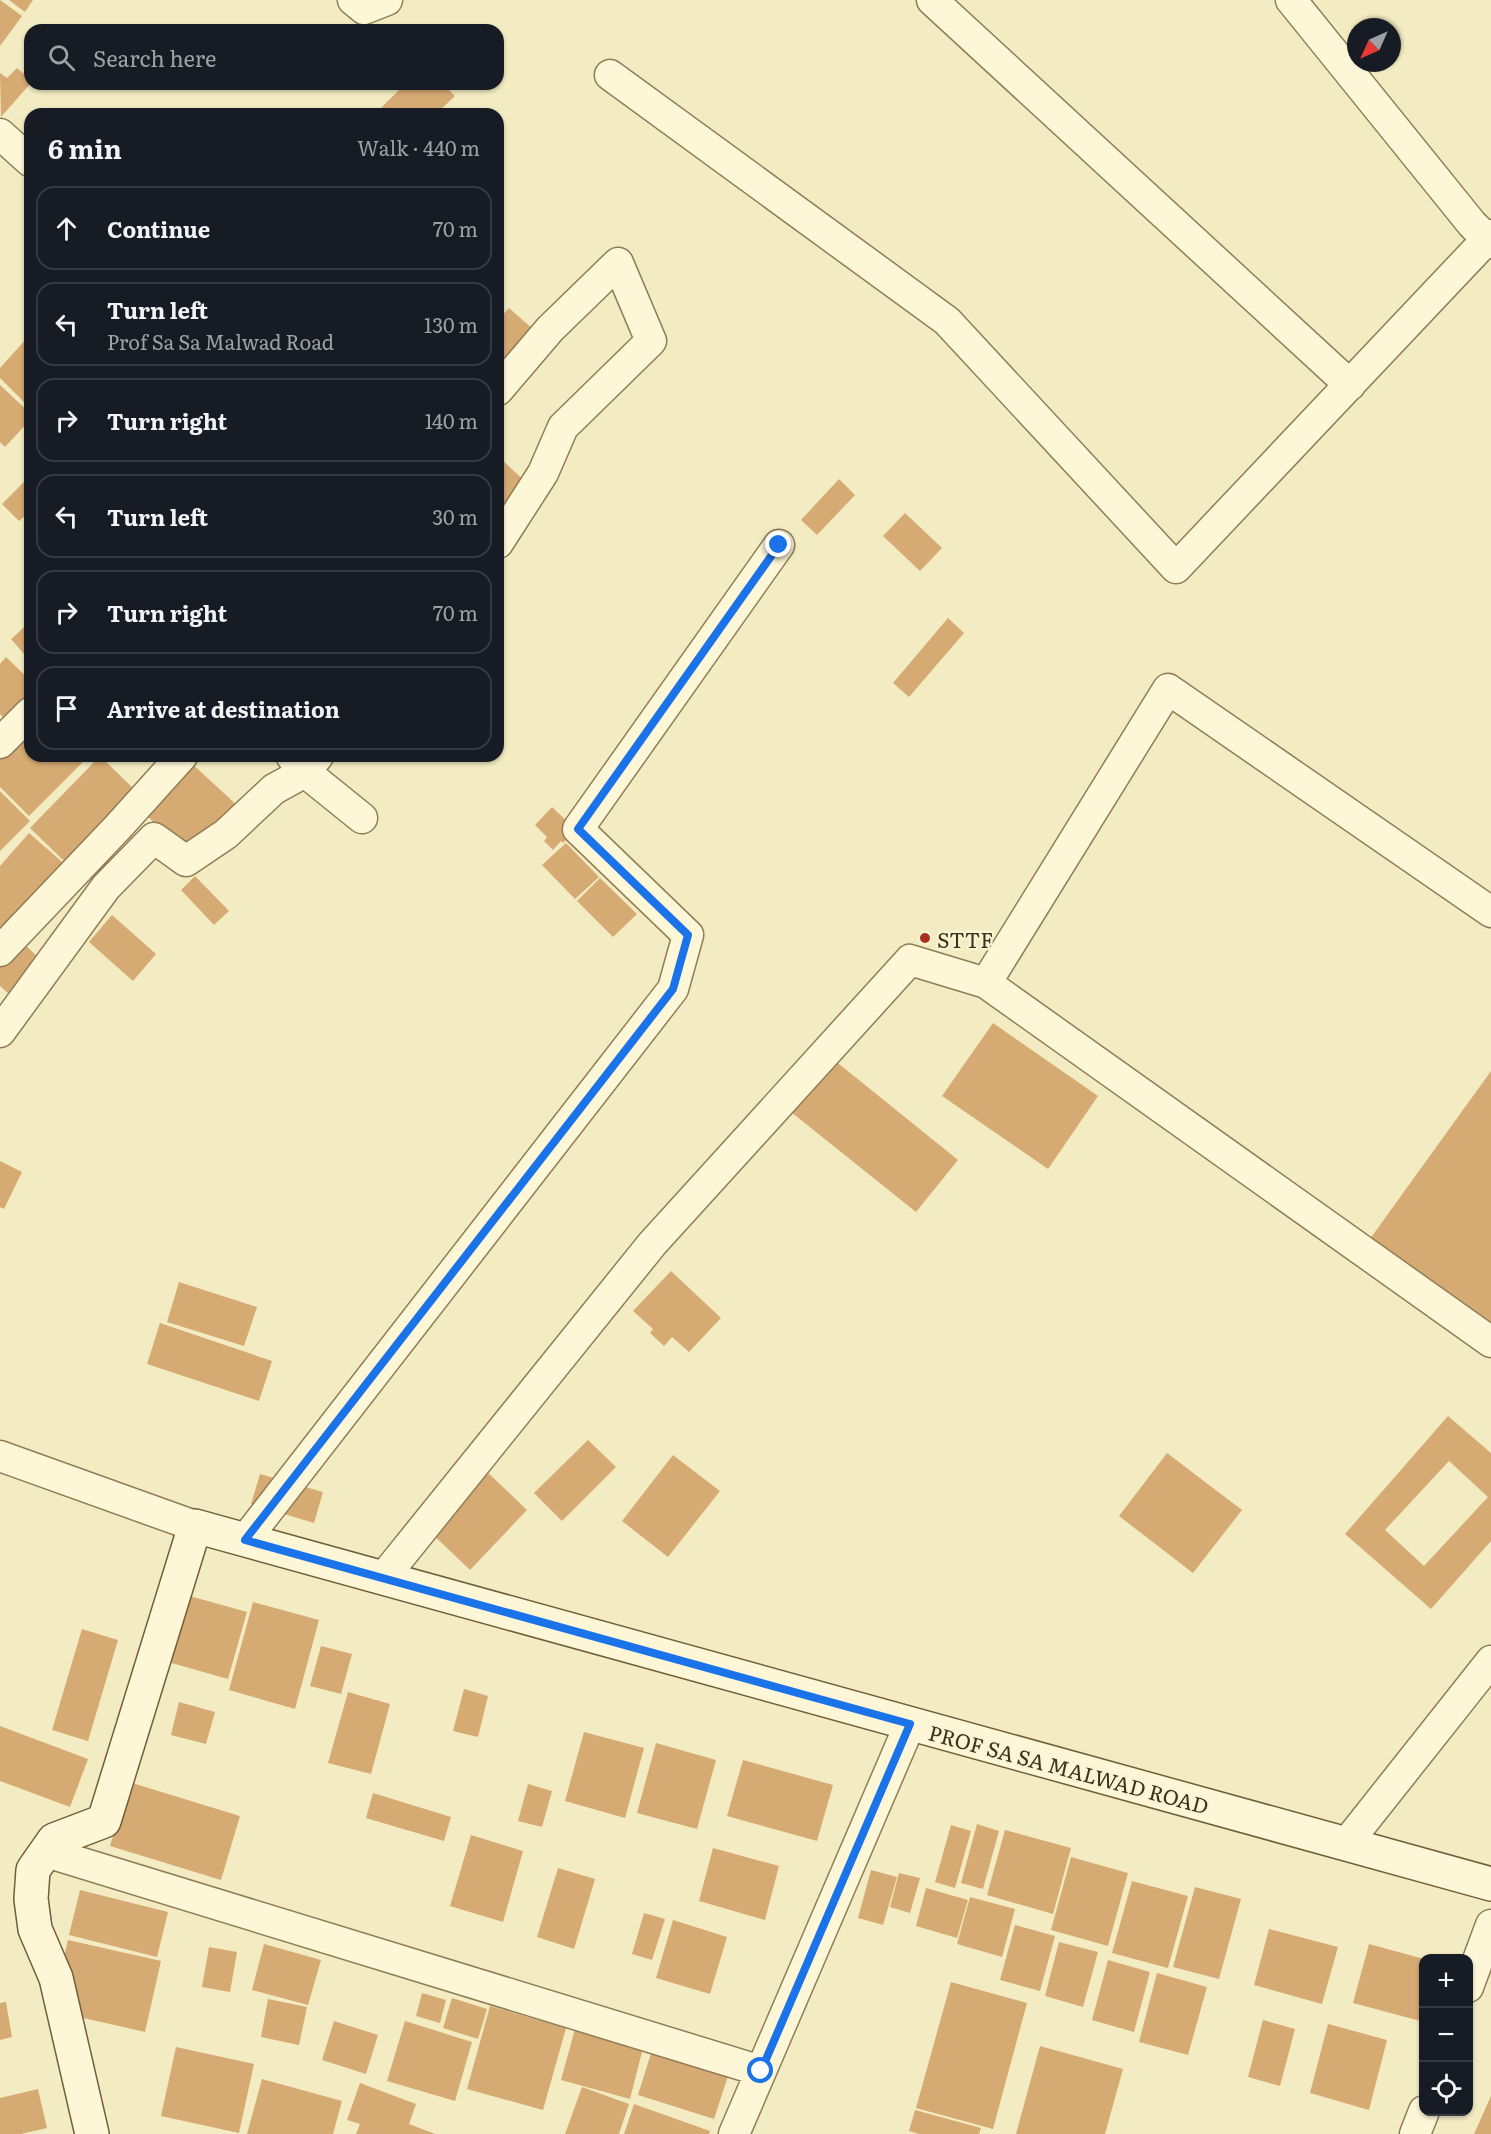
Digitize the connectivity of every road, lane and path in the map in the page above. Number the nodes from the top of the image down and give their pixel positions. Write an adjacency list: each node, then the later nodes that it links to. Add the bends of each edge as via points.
1 (353, 0): 2 (street, via 364,9)
2 (387, 0)
3 (933, 0): 10 (street)
4 (1291, 0): 8 (street, via 1472,224)
5 (610, 75): 10 (street, via 947,321 1176,568)
6 (0, 134): 7 (street)
7 (24, 156)
8 (1490, 239): 10 (street)
9 (504, 383): 11 (street, via 550,329 618,263 651,341 563,427 543,473)
10 (1350, 385)
11 (504, 534)
12 (779, 545): 26 (street, via 578,829 688,935 673,989)
13 (24, 719): 14 (street)
14 (0, 743)
15 (177, 762): 20 (street)
16 (304, 762): 22 (street, via 226,834 186,861 154,838 106,887)
17 (306, 762): 18 (street)
18 (362, 818)
19 (1491, 912): 21 (street, via 1168,689)
20 (0, 951)
21 (986, 983): 23 (street); 27 (street, via 910,960 652,1244)
22 (0, 1032)
23 (1491, 1342)
24 (0, 1456): 25 (street)
25 (195, 1526): 26 (street, PROF SA SA MALWAD ROAD); 31 (street, via 104,1821 54,1840)
26 (245, 1540): 27 (street, PROF SA SA MALWAD ROAD)
27 (382, 1578): 29 (street, PROF SA SA MALWAD ROAD)
28 (1491, 1661): 30 (street)
29 (910, 1724): 30 (street, PROF SA SA MALWAD ROAD); 35 (street)
30 (1346, 1844): 32 (street, PROF SA SA MALWAD ROAD)
31 (46, 1852): 35 (street); 37 (street, via 33,1870 35,1929 56,1978)
32 (1491, 1884)
33 (1491, 1925): 34 (street)
34 (1473, 1974)
35 (761, 2071): 38 (street)
36 (1422, 2116): 39 (street)
37 (92, 2134)
38 (734, 2134)
39 (1415, 2134)

